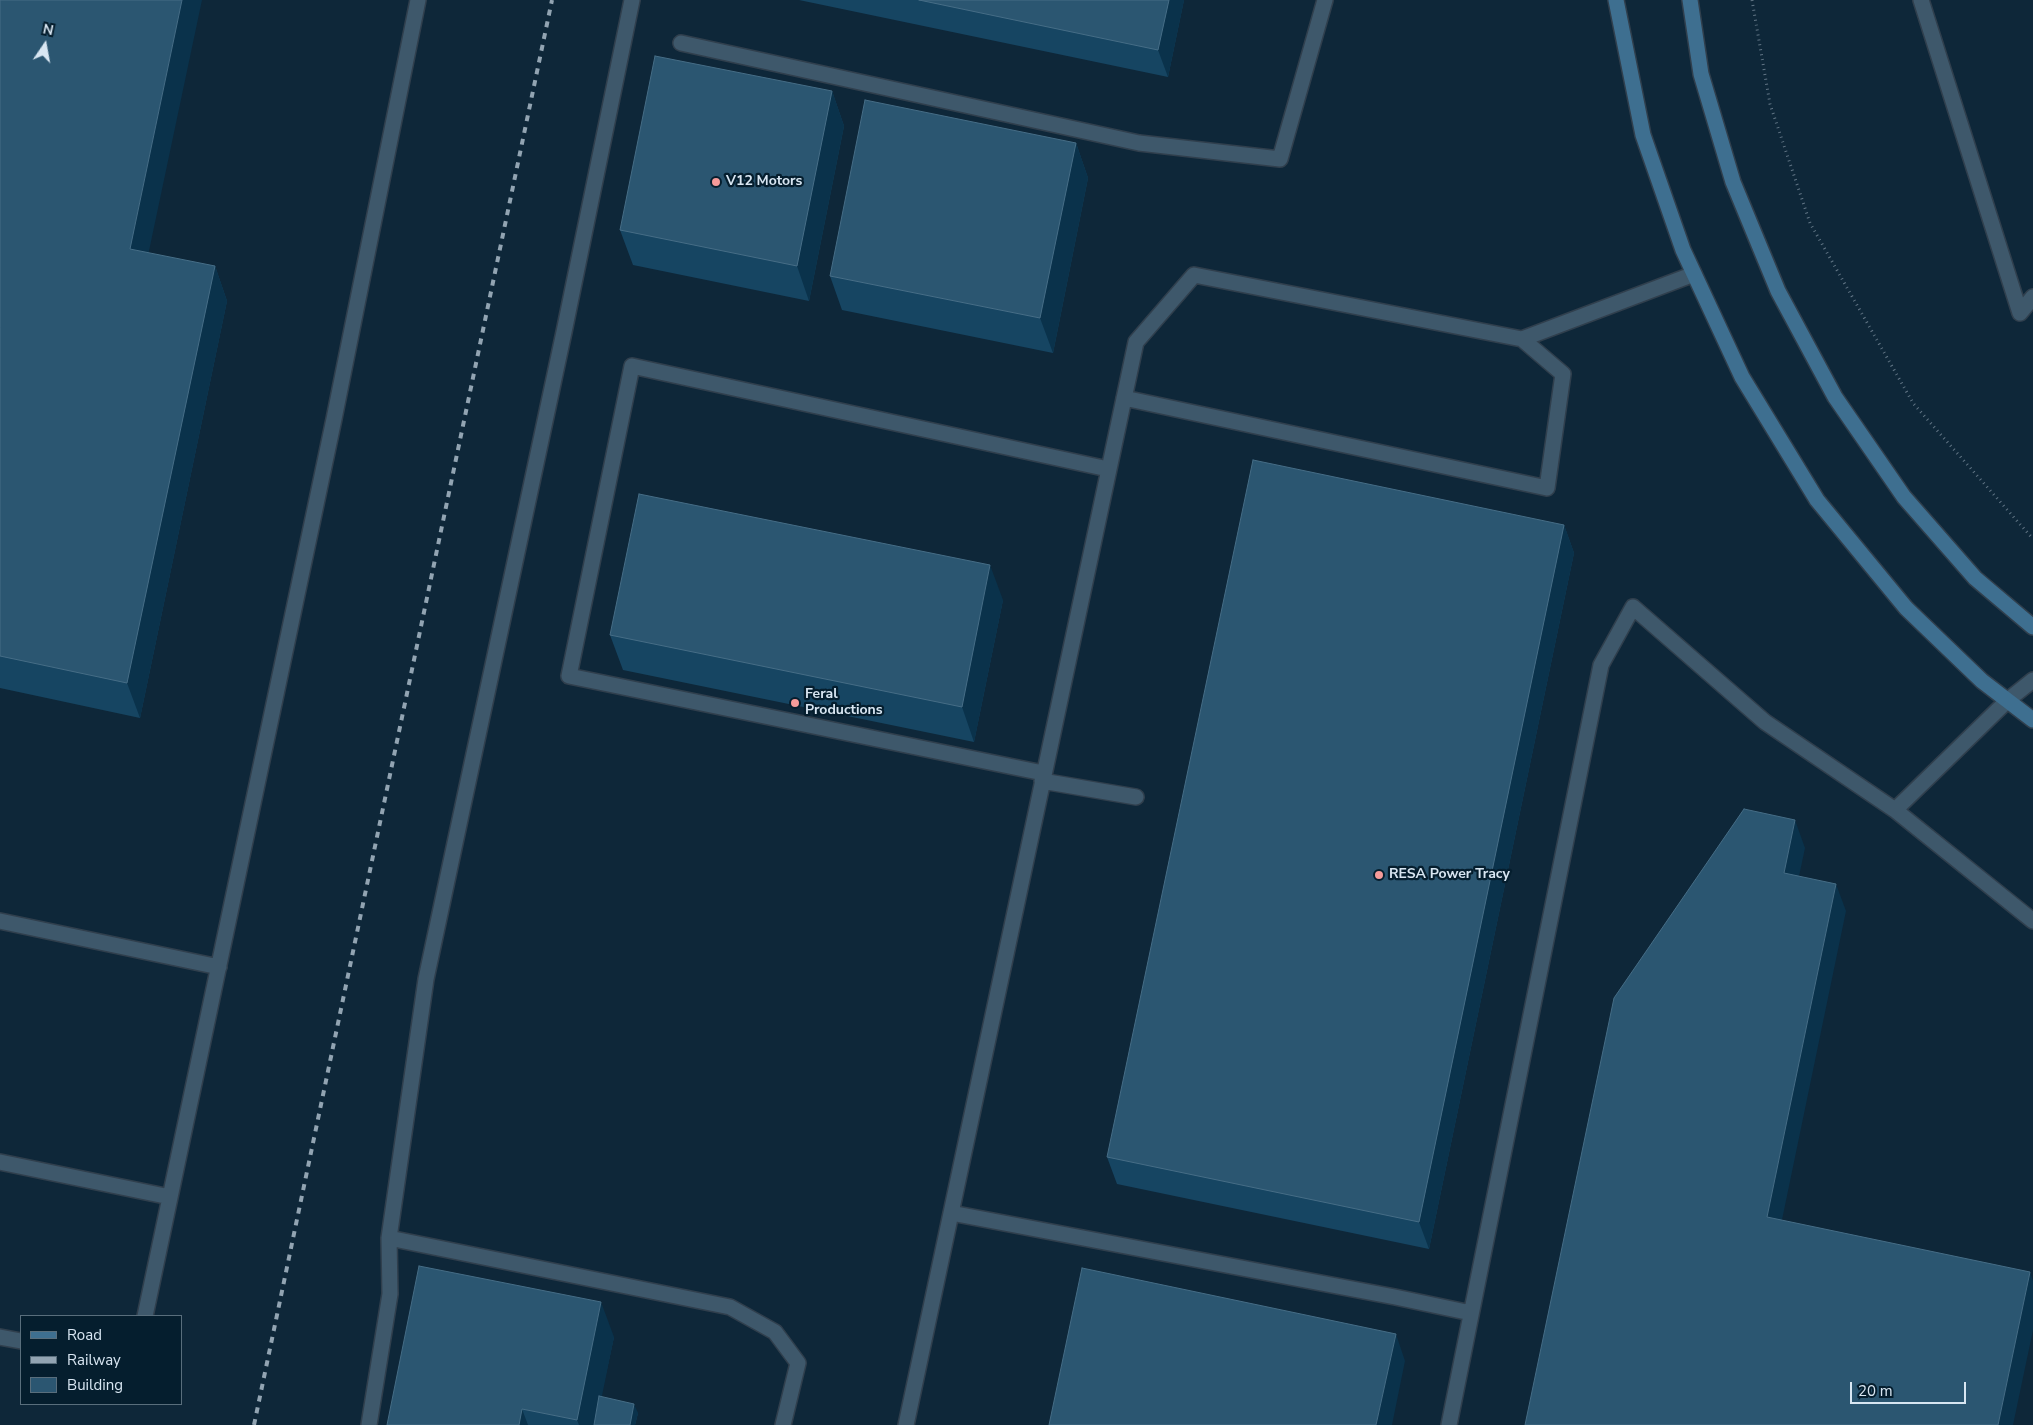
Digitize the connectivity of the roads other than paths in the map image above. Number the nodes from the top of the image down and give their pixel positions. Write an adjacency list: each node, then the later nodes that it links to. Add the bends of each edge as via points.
1 (418, 0): 22 (lane)
2 (632, 0): 26 (lane, via 426,979)
3 (1325, 0): 7 (lane, via 1280,159 1139,143)
4 (1616, 0): 8 (main road, via 1643,135)
5 (1690, 0): 13 (main road, via 1701,74 1733,182 1778,291 1835,397 1904,497 1975,578)
6 (1921, 0): 9 (lane, via 2020,314)
7 (681, 43)
8 (1694, 274): 10 (lane); 15 (main road, via 1742,377 1817,500 1906,608 1982,681)
9 (2033, 297)
10 (1522, 339): 11 (lane, via 1194,275 1136,342); 11 (lane, via 1563,374 1547,488)
11 (1124, 398): 12 (lane)
12 (1108, 469): 17 (lane); 17 (lane, via 632,366 569,676)
13 (2033, 627)
14 (2033, 680): 15 (lane)
15 (2008, 700): 16 (main road); 19 (lane)
16 (2033, 720)
17 (1043, 777): 18 (lane); 25 (lane)
18 (1136, 797)
19 (1895, 810): 21 (lane); 27 (lane, via 1765,722 1633,607 1601,665)
20 (0, 921): 22 (lane)
21 (2033, 921)
22 (219, 966): 24 (lane)
23 (0, 1162): 24 (lane)
24 (170, 1197): 28 (lane)
25 (951, 1213): 27 (lane); 33 (lane)
26 (390, 1238): 31 (lane, via 390,1294); 32 (lane, via 730,1307 775,1332 798,1363)
27 (1471, 1313): 34 (lane)
28 (144, 1315)
29 (0, 1337): 30 (lane)
30 (20, 1341)
31 (369, 1425)
32 (783, 1425)
33 (906, 1425)
34 (1449, 1425)

